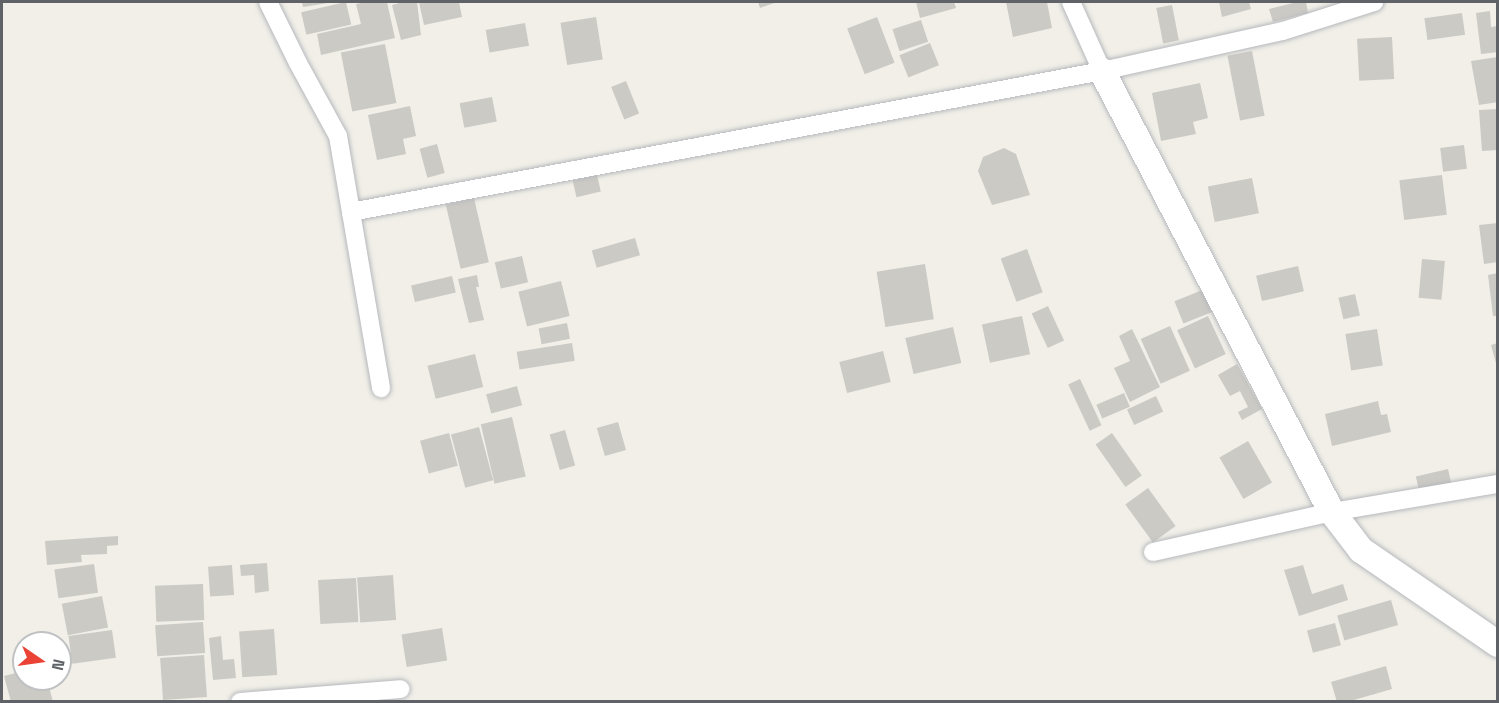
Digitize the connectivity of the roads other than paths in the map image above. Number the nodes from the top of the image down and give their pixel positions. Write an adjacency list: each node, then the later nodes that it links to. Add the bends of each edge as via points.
1 (268, 2): 5 (street, via 338,136)
2 (1071, 2): 4 (street)
3 (1374, 2): 4 (street, via 1283,32)
4 (1102, 71): 5 (street); 8 (street)
5 (351, 212): 6 (street)
6 (381, 388)
7 (1497, 484): 8 (street)
8 (1332, 512): 9 (street); 10 (street, via 1361,550)
9 (1153, 552)
10 (1497, 644)
11 (400, 689): 12 (street)
12 (240, 702)

